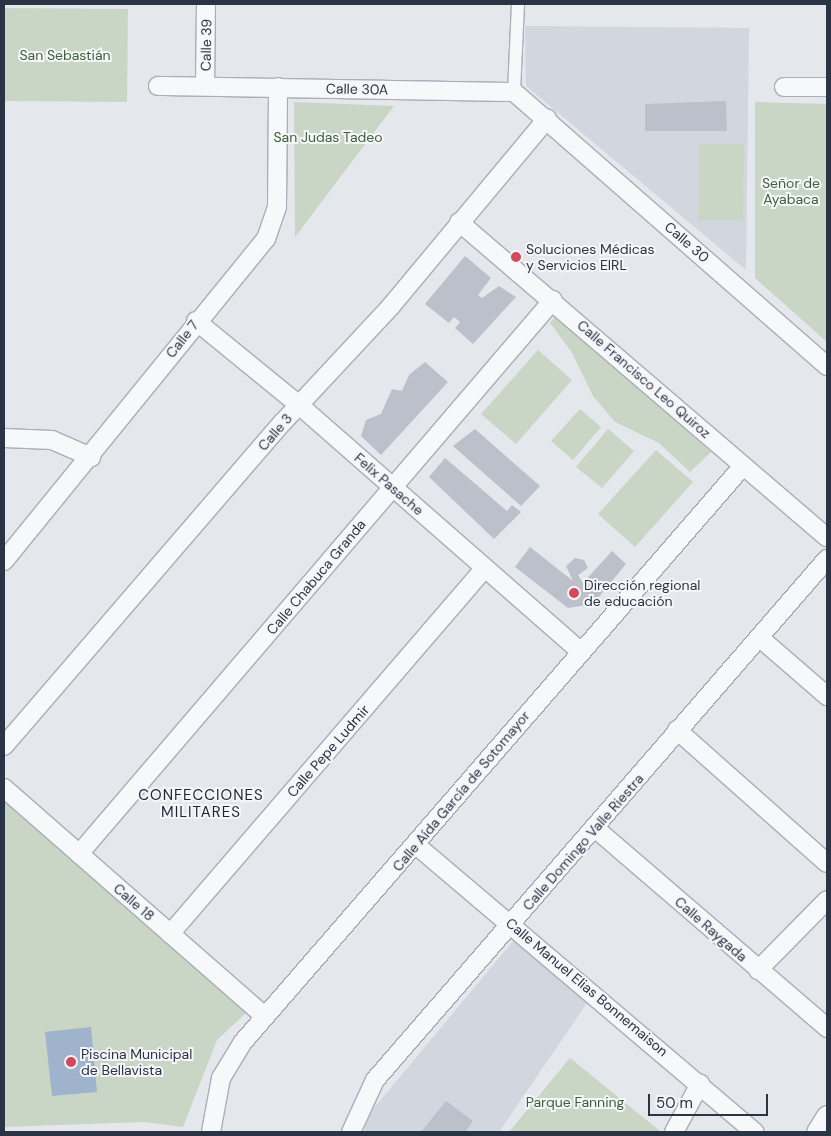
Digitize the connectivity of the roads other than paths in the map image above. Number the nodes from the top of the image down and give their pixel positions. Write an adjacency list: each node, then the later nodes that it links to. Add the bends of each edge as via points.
1 (206, 4): 4 (street, Calle 39)
2 (518, 4): 8 (street)
3 (158, 86): 4 (street, Calle 30A)
4 (206, 86): 5 (street, Calle 30A)
5 (278, 87): 8 (street, Calle 30A); 12 (street, Calle 7, via 277,208 272,225 266,239)
6 (784, 87): 7 (street)
7 (827, 88)
8 (514, 92): 9 (street)
9 (547, 119): 10 (street, Calle 3); 13 (street, Calle 30)
10 (460, 222): 11 (street, Calle Francisco Leo Quiroz); 14 (street, Calle 3, via 390,306)
11 (553, 300): 17 (street, Calle Francisco Leo Quiroz); 18 (street, Calle Chabuca Granda)
12 (196, 321): 14 (street, Felix Pasache); 16 (street, Calle 7)
13 (827, 366)
14 (299, 405): 18 (street, Felix Pasache); 27 (street, Calle 3)
15 (4, 438): 16 (street, via 52,440)
16 (91, 458): 21 (street, Calle 7)
17 (743, 466): 19 (street, Calle Francisco Leo Quiroz); 24 (street, Calle Aída García de Sotomayor)
18 (392, 487): 22 (street, Felix Pasache); 31 (street, Calle Chabuca Granda)
19 (827, 537)
20 (827, 559): 23 (street, Calle Domingo Valle Riestra)
21 (4, 561)
22 (485, 568): 24 (street, Felix Pasache); 35 (street, Calle Pepe Ludmir)
23 (760, 638): 25 (street); 26 (street, Calle Domingo Valle Riestra)
24 (580, 651): 30 (street, Calle Aída García de Sotomayor)
25 (827, 696)
26 (677, 730): 29 (street, Calle Domingo Valle Riestra); 32 (street)
27 (4, 746)
28 (4, 788): 31 (street, Calle 18)
29 (596, 829): 34 (street, Calle Domingo Valle Riestra); 36 (street, Calle Raygada)
30 (416, 845): 34 (street, Calle Manuel Elias Bonnemaison); 37 (street, Calle Aída García de Sotomayor)
31 (79, 854): 35 (street, Calle 18)
32 (827, 863)
33 (827, 900): 36 (street)
34 (512, 924): 39 (street, Calle Manuel Elias Bonnemaison); 42 (street, Calle Domingo Valle Riestra, via 375,1080)
35 (170, 934): 37 (street, Calle 18)
36 (758, 970): 38 (street, Calle Raygada)
37 (264, 1016): 41 (street, Calle Aída García de Sotomayor, via 221,1078)
38 (827, 1028)
39 (700, 1084): 43 (street); 44 (street, Calle Manuel Elias Bonnemaison)
40 (827, 1116): 45 (street)
41 (211, 1132)
42 (351, 1132)
43 (674, 1132)
44 (754, 1132)
45 (817, 1132)

